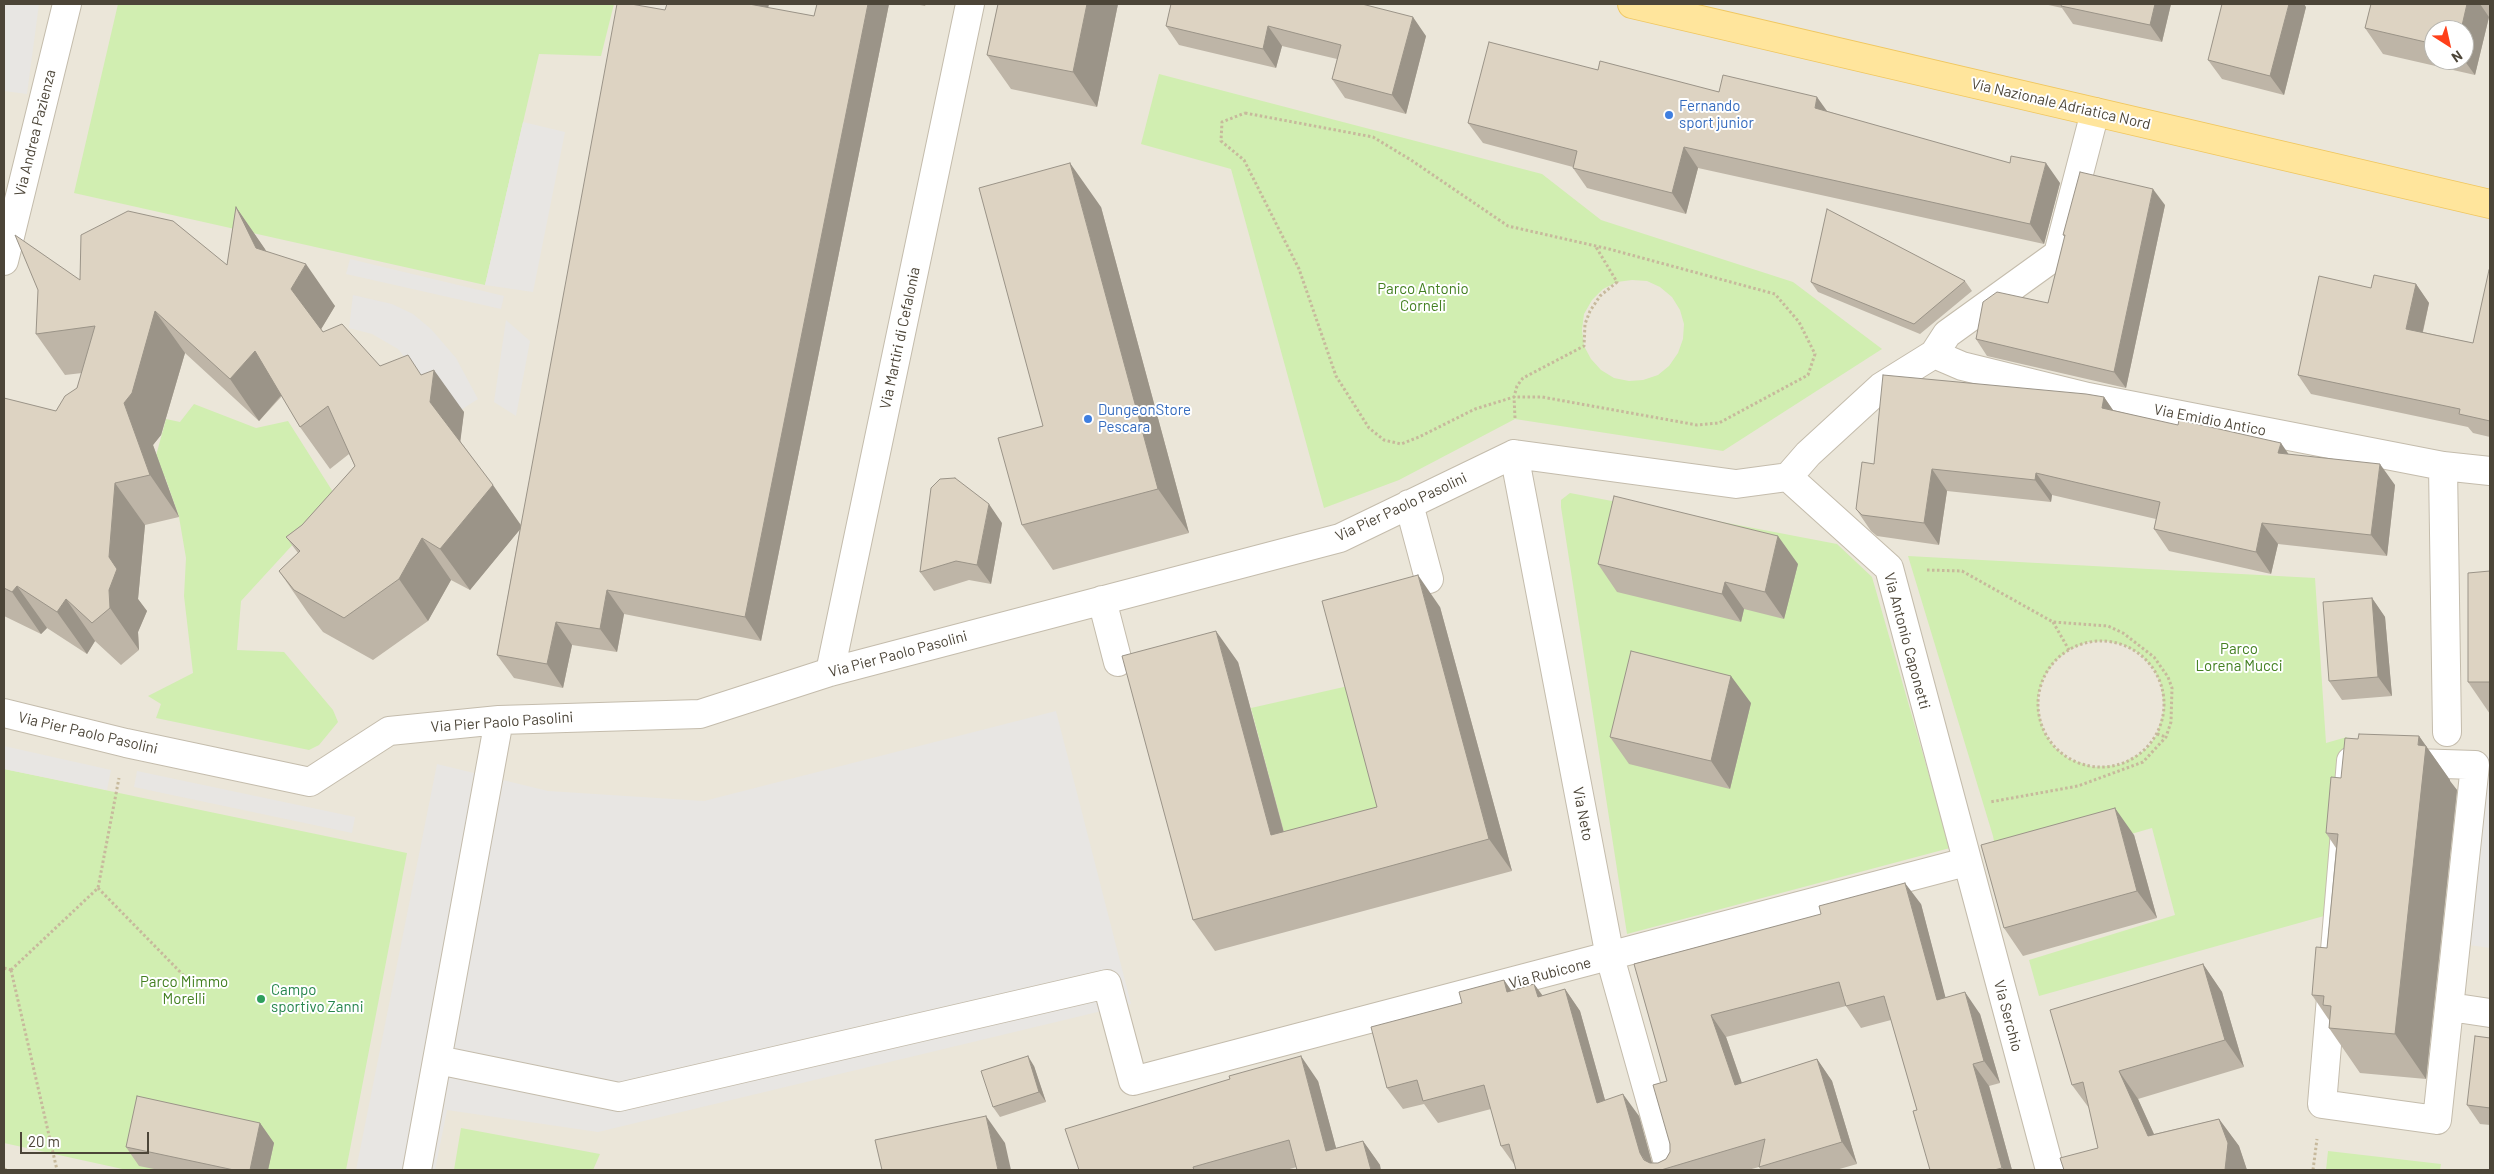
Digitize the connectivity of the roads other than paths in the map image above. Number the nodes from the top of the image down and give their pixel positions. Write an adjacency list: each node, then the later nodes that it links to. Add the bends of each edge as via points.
1 (67, 4): 6 (street, Via Andrea Pazienza)
2 (970, 4): 16 (street, Via Martiri di Cefalonia)
3 (1632, 4): 4 (main road, Via Nazionale Adriatica Nord)
4 (2095, 112): 5 (main road, Via Nazionale Adriatica Nord); 7 (street, via 2058,254 1947,334)
5 (2490, 204)
6 (4, 261)
7 (1934, 354): 9 (street, Via Emidio Antico, via 1962,366 2088,397); 11 (street, via 1881,387 1808,454)
8 (1514, 454): 11 (street, via 1736,484); 12 (street, Via Pier Paolo Pasolini); 21 (street, Via Neto)
9 (2443, 466): 10 (street, Via Emidio Antico); 19 (street)
10 (2490, 471)
11 (1788, 477): 20 (street, Via Antonio Caponetti, via 1889,568)
12 (1410, 504): 13 (street); 14 (street, Via Pier Paolo Pasolini, via 1340,538)
13 (1429, 580)
14 (1102, 600): 15 (street); 16 (street, Via Pier Paolo Pasolini)
15 (1118, 662)
16 (830, 672): 18 (street, Via Pier Paolo Pasolini, via 700,714)
17 (4, 713): 18 (street, Via Pier Paolo Pasolini, via 310,782 389,731)
18 (499, 720): 24 (street)
19 (2447, 732)
20 (1966, 862): 21 (street, Via Rubicone); 27 (street, Via Serchio)
21 (1610, 957): 24 (street, Via Rubicone, via 1133,1081 1107,984 618,1097); 26 (street, Via Neto)
22 (2450, 1007): 22 (street, via 2475,765 2351,761 2322,1104 2437,1120); 23 (street)
23 (2490, 1013)
24 (438, 1060): 25 (street)
25 (417, 1170)
26 (1670, 1170)
27 (2050, 1170)

